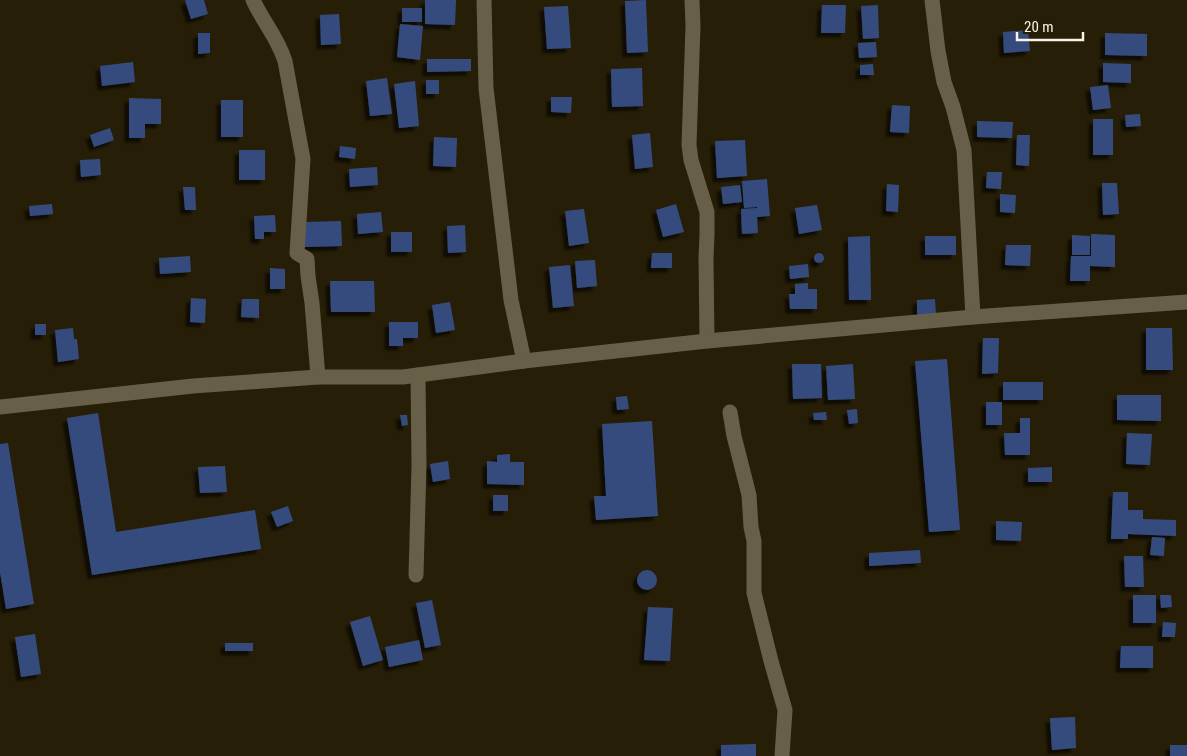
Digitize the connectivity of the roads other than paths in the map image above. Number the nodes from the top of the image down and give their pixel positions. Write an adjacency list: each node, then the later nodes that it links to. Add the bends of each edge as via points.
1 (253, 0): 10 (street, via 274,34 285,61 303,159 297,253 307,259)
2 (484, 0): 8 (street, via 486,88 511,300)
3 (692, 0): 7 (street, via 689,145 708,212)
4 (932, 0): 6 (street, via 944,82 964,150)
5 (1187, 302): 6 (street)
6 (973, 317): 7 (street)
7 (707, 341): 8 (street)
8 (524, 361): 9 (street)
9 (418, 375): 10 (street); 13 (street)
10 (318, 377): 11 (street, via 193,386)
11 (0, 407)
12 (730, 412): 14 (street, via 749,495 754,541 754,593 785,710)
13 (416, 575)
14 (782, 756)

